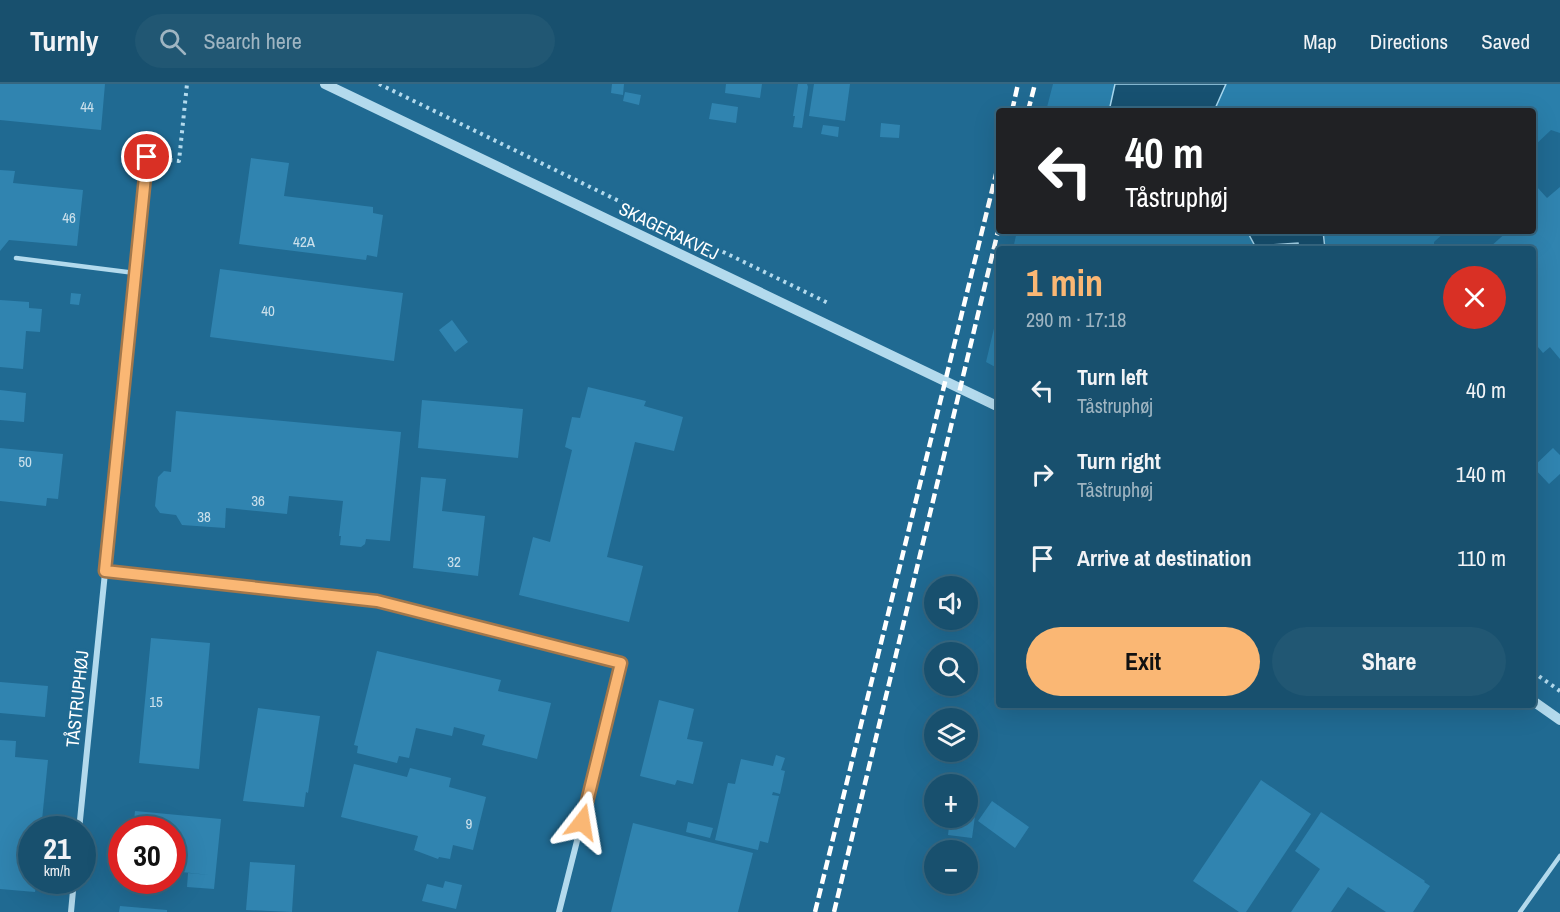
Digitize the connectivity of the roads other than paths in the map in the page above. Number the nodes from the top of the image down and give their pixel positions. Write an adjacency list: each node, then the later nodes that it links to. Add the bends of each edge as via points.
1 (325, 84): 5 (street, SKAGERAKVEJ)
2 (147, 157): 4 (street, TÅSTRUPHØJ)
3 (16, 258): 4 (lane)
4 (135, 273): 6 (street, TÅSTRUPHØJ)
5 (996, 406)
6 (105, 571): 9 (street, TÅSTRUPHØJ); 13 (street, via 377,601 621,663)
7 (1536, 703): 8 (street)
8 (1560, 720)
9 (80, 816)
10 (1560, 856): 14 (lane)
11 (73, 894): 12 (street)
12 (71, 912)
13 (559, 912)
14 (1521, 912)

